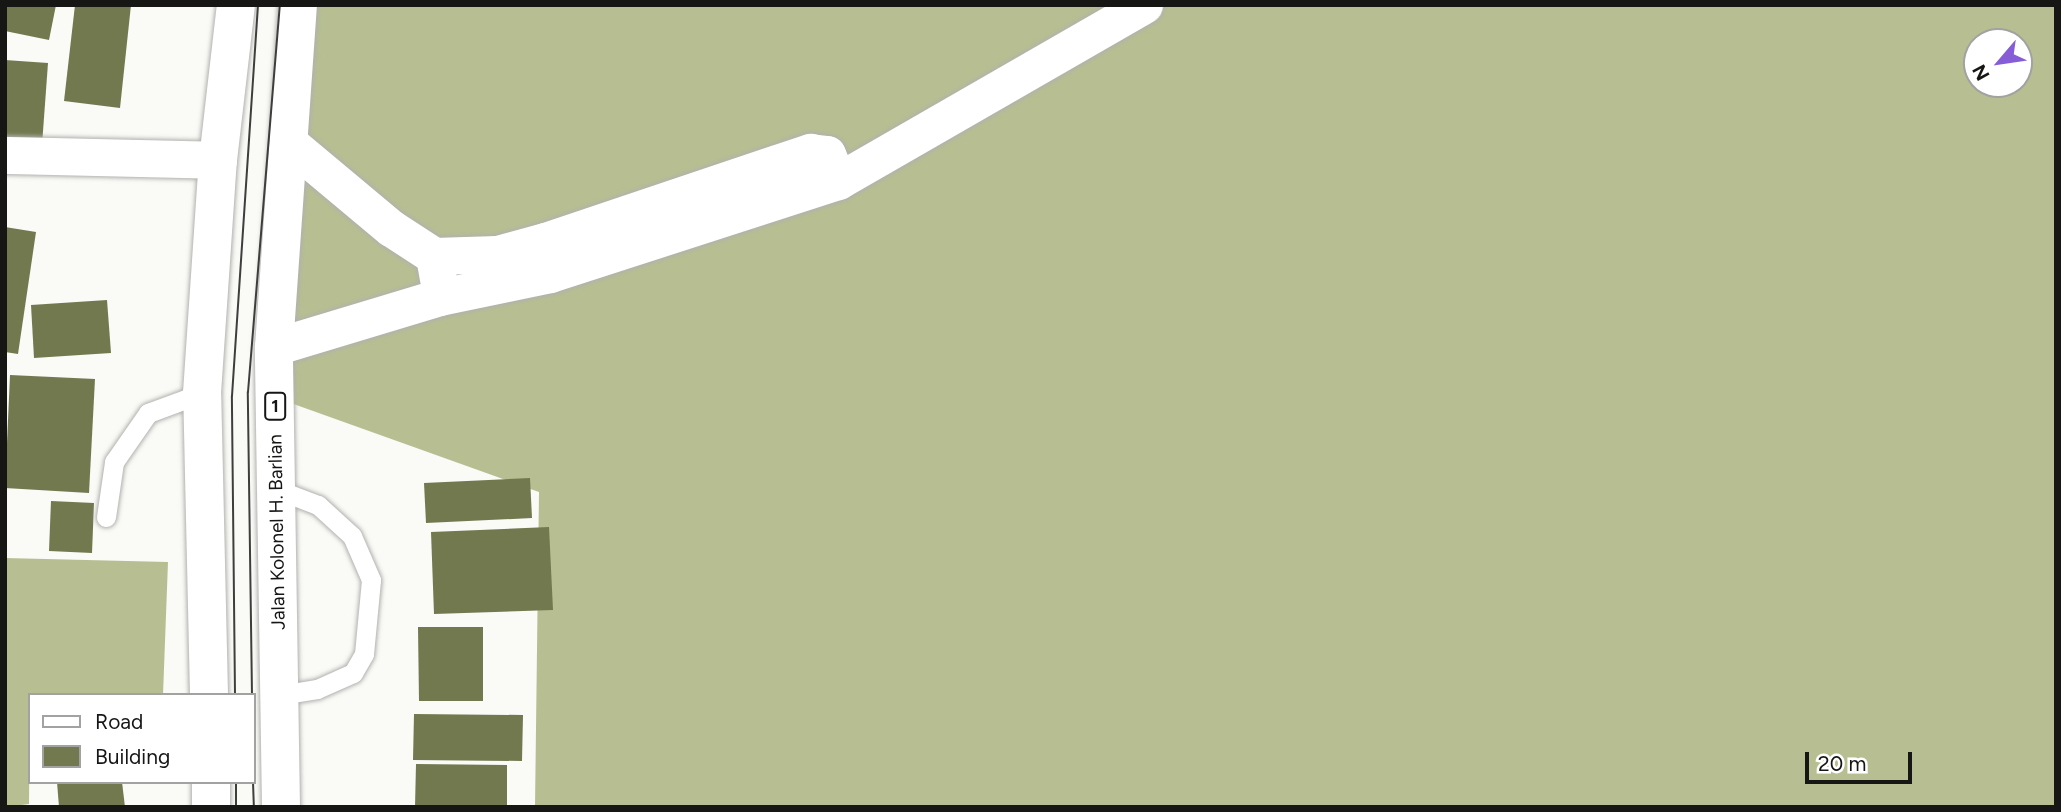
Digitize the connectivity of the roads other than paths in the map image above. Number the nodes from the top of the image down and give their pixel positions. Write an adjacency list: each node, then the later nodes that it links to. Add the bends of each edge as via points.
1 (236, 5): 6 (highway)
2 (298, 5): 4 (highway, Jalan Kolonel H. Barlian / 1)
3 (1144, 5): 7 (street)
4 (288, 142): 8 (street, via 391,228); 10 (highway, Jalan Kolonel H. Barlian / 1)
5 (5, 155): 6 (street)
6 (218, 160): 11 (highway)
7 (838, 181): 8 (street, via 827,154 810,152 497,254); 9 (street, via 550,274)
8 (434, 256): 9 (street)
9 (440, 297): 10 (street)
10 (274, 347): 12 (highway, Jalan Kolonel H. Barlian / 1)
11 (202, 393): 13 (lane, via 148,413 114,462); 14 (highway)
12 (276, 489): 15 (highway, Jalan Kolonel H. Barlian / 1); 15 (lane, via 318,505 352,536 370,580 364,654 353,673 317,689)
13 (106, 517)
14 (209, 693)
15 (280, 695): 18 (highway, Jalan Kolonel H. Barlian / 1)
16 (211, 784): 17 (highway)
17 (211, 807)
18 (281, 807)

